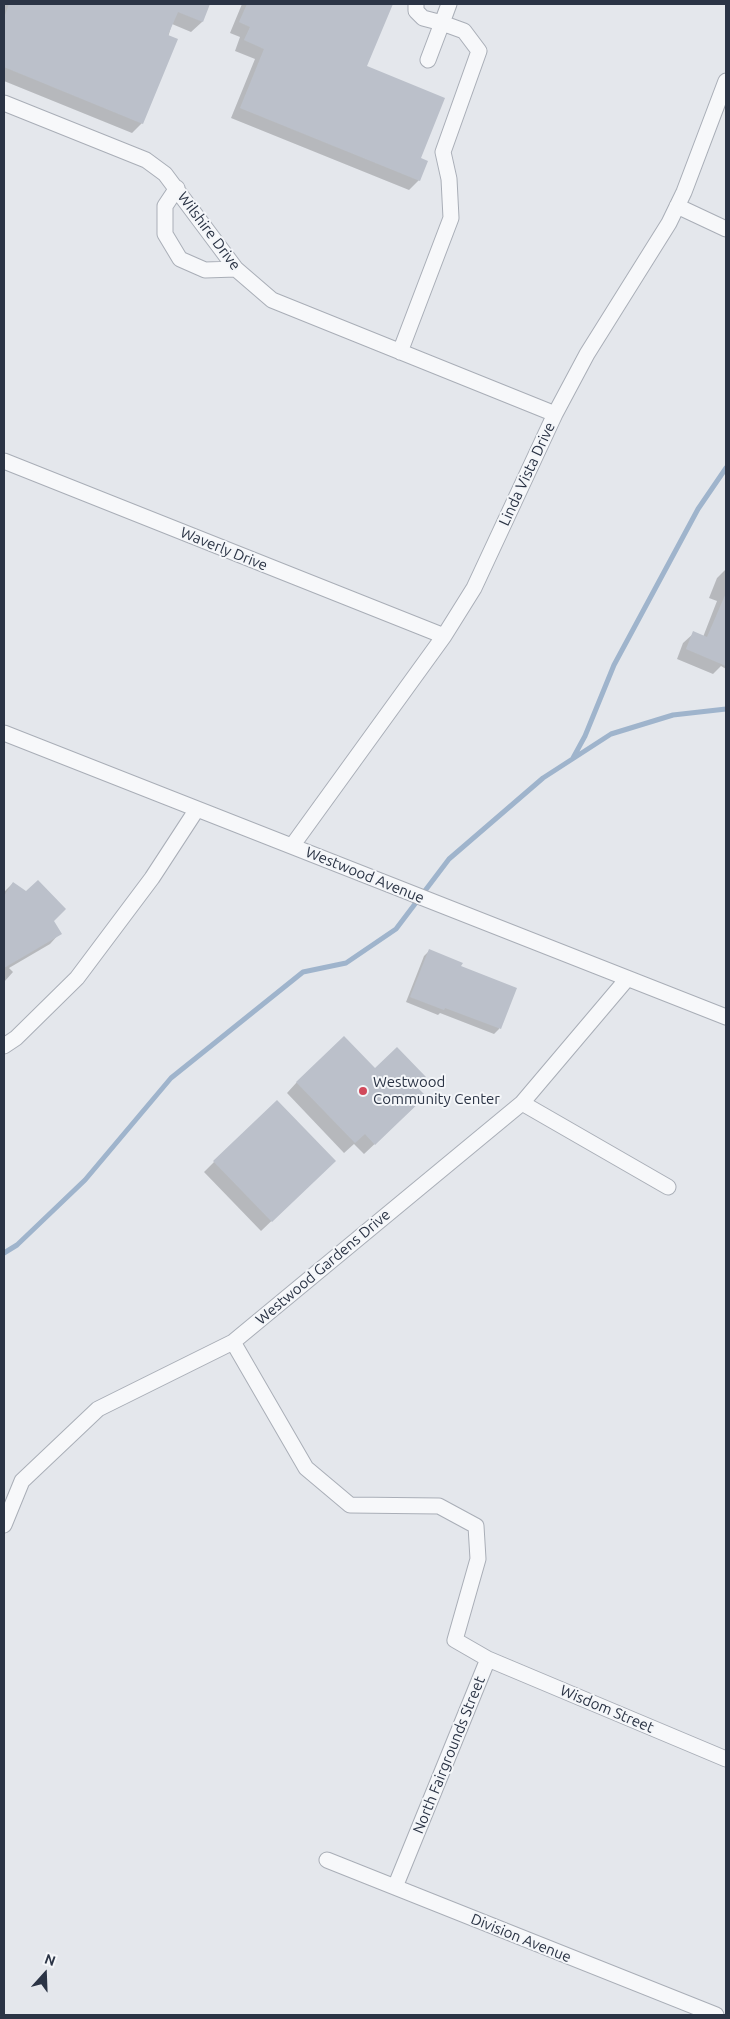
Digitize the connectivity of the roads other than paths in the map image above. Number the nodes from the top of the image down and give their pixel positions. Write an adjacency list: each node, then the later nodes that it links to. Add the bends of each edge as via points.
1 (416, 4): 3 (street, via 416,11 424,18)
2 (449, 4): 3 (street)
3 (442, 23): 4 (street); 11 (street, via 464,31 479,51 443,152 449,179 451,218)
4 (428, 60)
5 (726, 81): 8 (street, Linda Vista Drive)
6 (4, 103): 7 (street, Wilshire Drive, via 146,160)
7 (177, 188): 10 (street, Wilshire Drive); 10 (street, via 165,206 165,234 180,259 205,270)
8 (677, 206): 9 (street); 12 (street, Linda Vista Drive, via 586,354)
9 (726, 229)
10 (236, 269): 11 (street, Wilshire Drive, via 272,300)
11 (400, 352): 12 (street, Wilshire Drive)
12 (555, 414): 14 (street, Linda Vista Drive, via 474,588)
13 (4, 461): 14 (street, Waverly Drive)
14 (444, 636): 17 (street, Linda Vista Drive)
15 (4, 733): 16 (street, Westwood Avenue)
16 (197, 809): 17 (street, Westwood Avenue); 20 (street, via 152,878 77,978)
17 (292, 846): 18 (street, Westwood Avenue)
18 (627, 979): 19 (street, Westwood Avenue); 21 (street, Westwood Gardens Drive)
19 (726, 1017)
20 (4, 1046)
21 (522, 1103): 22 (street); 23 (street, Westwood Gardens Drive)
22 (668, 1187)
23 (233, 1342): 24 (street, Westwood Gardens Drive, via 98,1409 22,1481); 25 (street, North Fairgrounds Street, via 306,1468 350,1504 439,1506 476,1526 478,1560 455,1640)
24 (4, 1525)
25 (488, 1659): 26 (street, Wisdom Street); 28 (street, North Fairgrounds Street)
26 (726, 1759)
27 (327, 1860): 28 (street, Division Avenue)
28 (395, 1887): 29 (street, Division Avenue)
29 (716, 2015)

